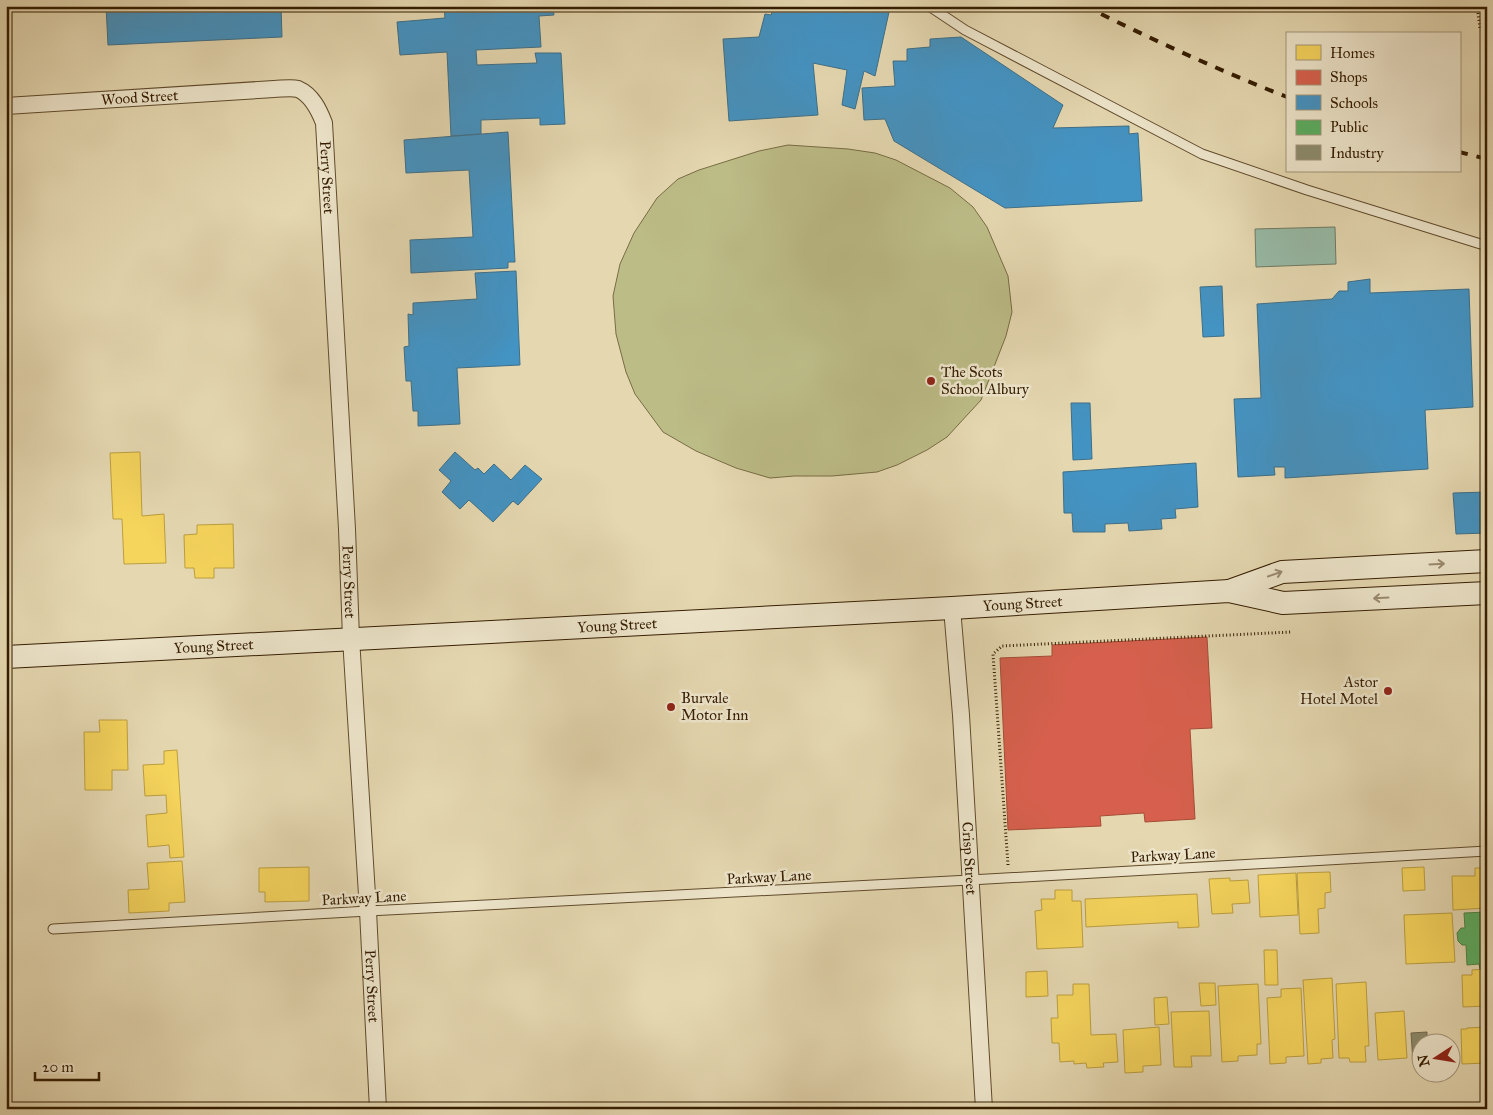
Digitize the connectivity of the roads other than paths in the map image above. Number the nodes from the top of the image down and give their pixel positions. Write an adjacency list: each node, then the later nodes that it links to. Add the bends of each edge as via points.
1 (929, 6): 4 (lane, via 965,30 1202,154)
2 (274, 89): 3 (street, Wood Street); 9 (street, Perry Street, via 297,89 310,97 324,123)
3 (6, 106)
4 (1487, 246)
5 (1487, 561): 6 (main road, Young Street, one-way to 5, via 1282,572)
6 (1229, 591): 7 (main road, Young Street, one-way to 6, via 1283,603); 8 (main road, Young Street)
7 (1487, 593)
8 (952, 608): 9 (main road, Young Street); 12 (street, Crisp Street)
9 (351, 638): 10 (main road, Young Street); 13 (street, Perry Street)
10 (6, 657)
11 (1487, 851): 12 (lane, Parkway Lane)
12 (970, 880): 13 (lane, Parkway Lane); 16 (street, Crisp Street)
13 (368, 911): 14 (lane, Parkway Lane); 15 (street, Perry Street)
14 (53, 929)
15 (378, 1109)
16 (984, 1109)

